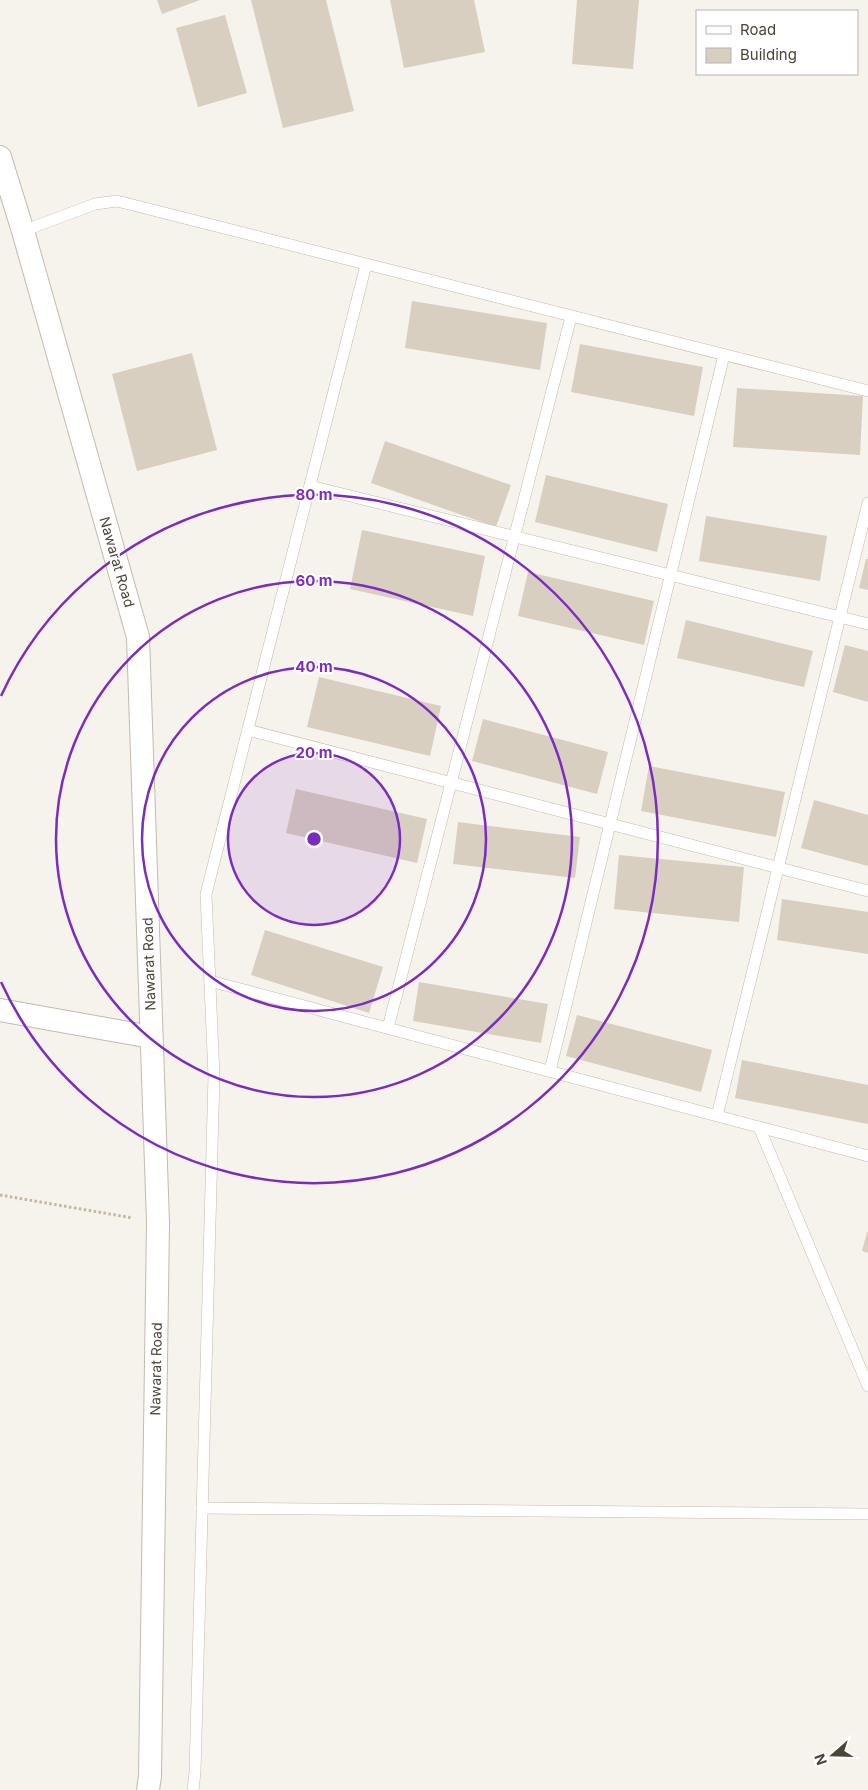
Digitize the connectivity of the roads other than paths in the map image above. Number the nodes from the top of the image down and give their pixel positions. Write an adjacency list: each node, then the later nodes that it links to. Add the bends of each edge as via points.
1 (0, 157): 2 (street, Nawarat Road)
2 (23, 231): 3 (lane, via 95,204 117,201); 21 (street, Nawarat Road, via 138,637)
3 (366, 265): 4 (lane); 7 (lane)
4 (571, 316): 5 (lane); 9 (lane)
5 (724, 355): 6 (lane); 10 (lane)
6 (868, 391)
7 (310, 486): 9 (lane); 13 (lane)
8 (868, 502): 11 (lane)
9 (514, 536): 10 (lane); 14 (lane)
10 (671, 575): 11 (lane); 15 (lane)
11 (840, 617): 12 (lane); 16 (lane)
12 (868, 624)
13 (248, 730): 14 (lane); 18 (lane, via 206,894)
14 (450, 783): 15 (lane); 20 (lane)
15 (610, 824): 16 (lane); 22 (lane)
16 (778, 868): 17 (lane); 23 (lane)
17 (868, 891)
18 (210, 981): 20 (lane); 27 (lane, via 214,1076)
19 (0, 1010): 21 (street)
20 (388, 1028): 22 (lane)
21 (152, 1037): 29 (street, Nawarat Road, via 158,1223)
22 (550, 1071): 23 (lane)
23 (717, 1116): 24 (lane)
24 (759, 1127): 25 (lane); 26 (lane)
25 (868, 1156)
26 (868, 1386)
27 (202, 1508): 28 (lane); 30 (lane)
28 (868, 1514)
29 (148, 1790)
30 (193, 1790)

